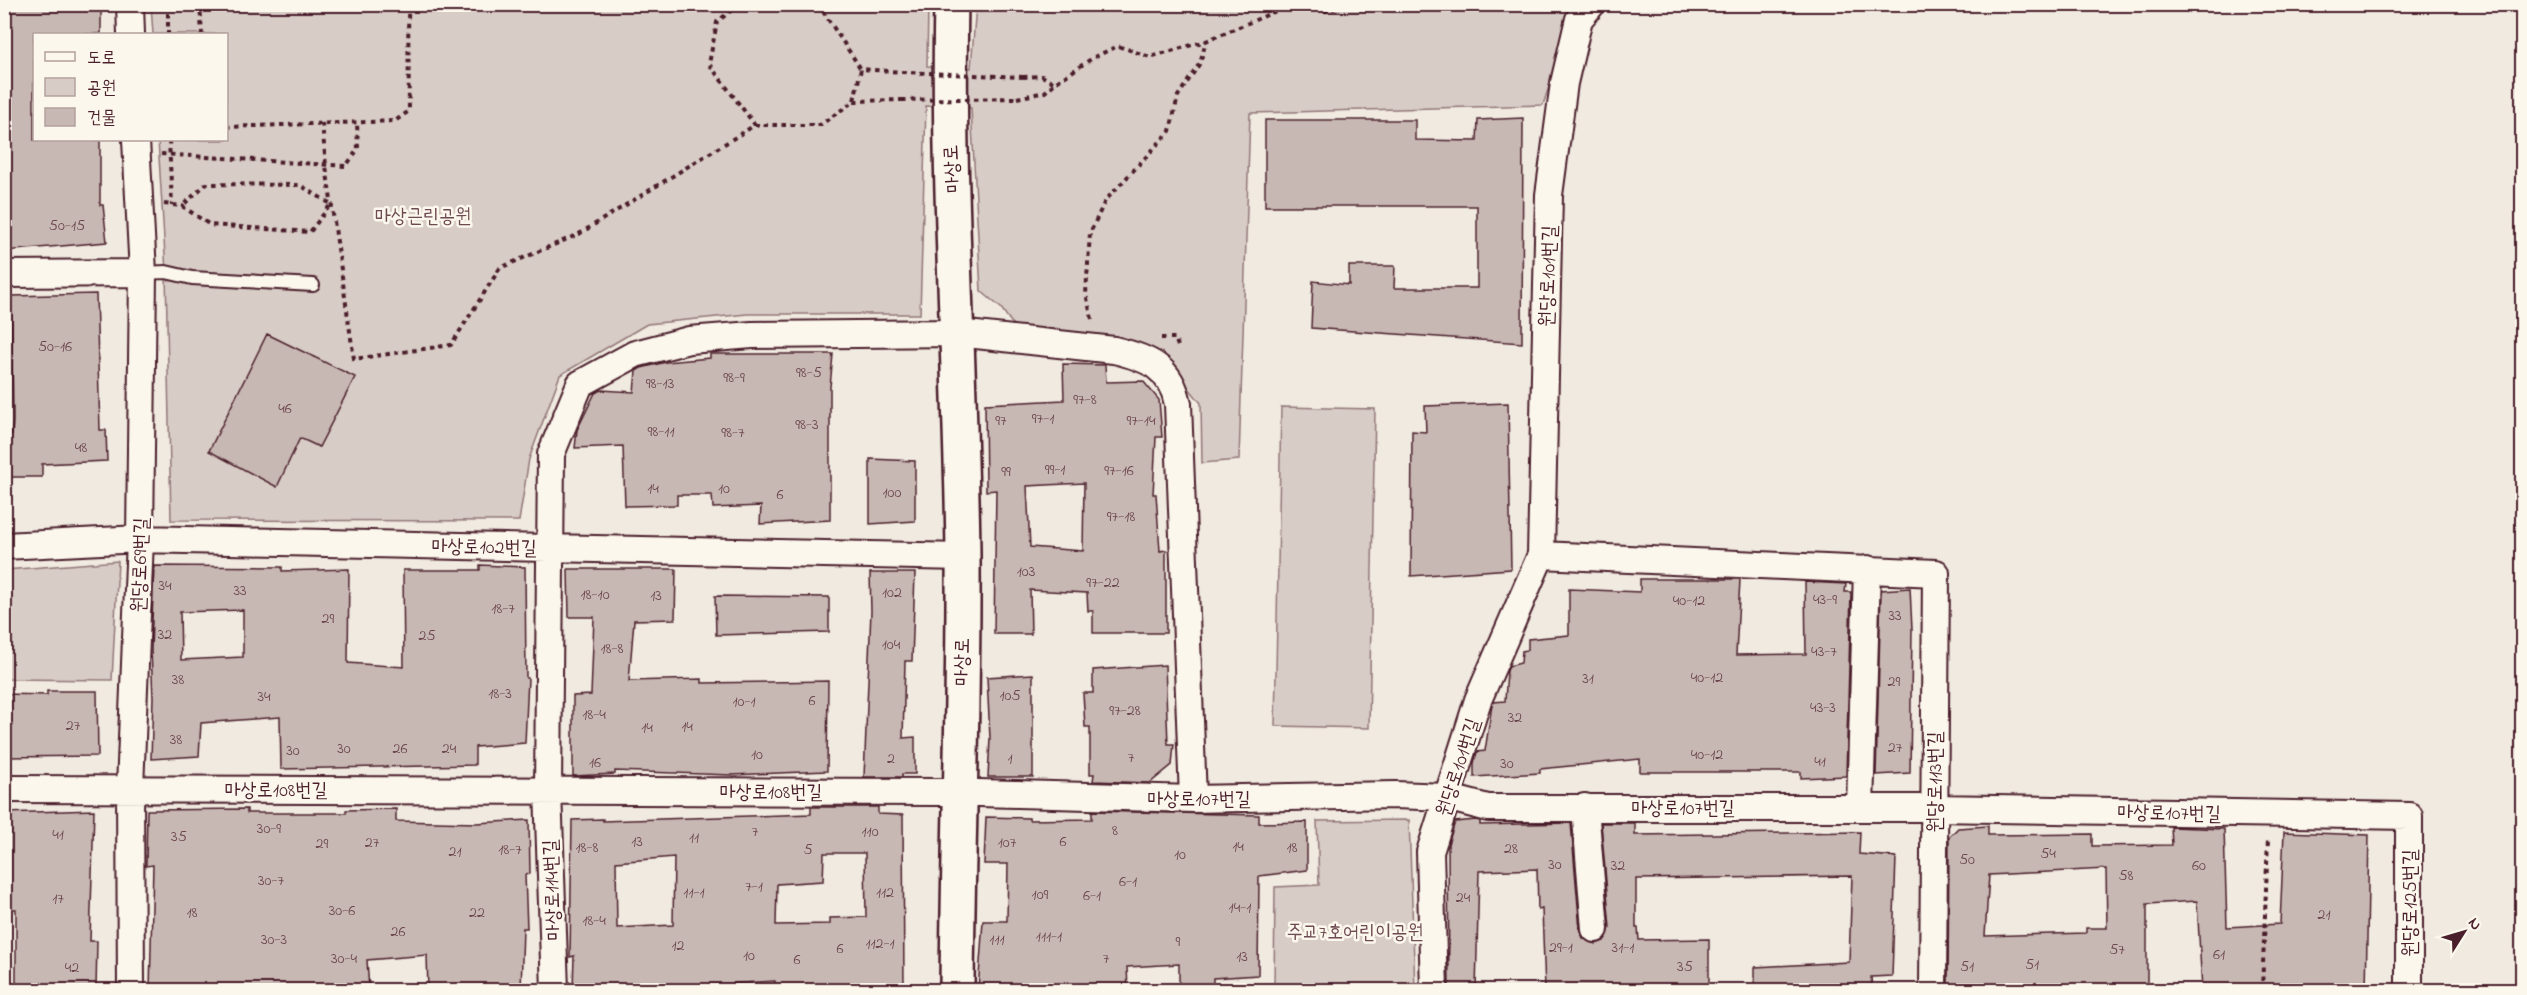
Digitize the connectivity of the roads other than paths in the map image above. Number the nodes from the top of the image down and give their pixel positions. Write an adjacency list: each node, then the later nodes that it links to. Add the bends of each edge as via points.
1 (130, 4): 4 (street)
2 (951, 4): 9 (street, 마상로, via 949,124)
3 (1592, 4): 13 (street, 원당로101번길, via 1579,19 1567,72 1549,195)
4 (131, 33)
5 (136, 147): 6 (street, 원당로69번길)
6 (143, 273): 7 (street); 8 (lane); 10 (street, 원당로69번길)
7 (4, 274)
8 (313, 285)
9 (958, 333): 12 (street, via 752,335 689,340 635,354 580,384 551,454); 14 (street, 마상로); 21 (street, via 1136,355 1165,373 1175,386)
10 (140, 539): 11 (street, 마상로102번길); 12 (street, 마상로102번길); 16 (street, 원당로69번길)
11 (4, 546)
12 (548, 548): 14 (street, 마상로102번길); 18 (street)
13 (1541, 555): 15 (street); 20 (street, 원당로101번길, via 1478,700)
14 (963, 557): 19 (street, 마상로)
15 (1867, 569): 23 (street); 24 (street, 원당로113번길, via 1936,573)
16 (130, 788): 17 (street, 마상로108번길); 18 (street, 마상로108번길); 27 (street, 원당로69번길)
17 (4, 789)
18 (548, 790): 19 (street, 마상로108번길); 28 (street, 마상로114번길)
19 (959, 793): 21 (street, 마상로107번길); 29 (street, 마상로)
20 (1446, 797): 21 (street, 마상로107번길); 22 (street, 마상로107번길, via 1488,808); 30 (street, 원당로101번길, via 1430,852)
21 (1192, 799)
22 (1585, 807): 23 (street, 마상로107번길); 26 (street)
23 (1860, 808): 24 (street, 마상로107번길)
24 (1934, 808): 25 (street, 마상로107번길); 31 (street, 원당로113번길)
25 (2409, 816): 32 (street, 원당로125번길)
26 (1595, 929)
27 (131, 990)
28 (555, 990)
29 (957, 990)
30 (1434, 990)
31 (1933, 990)
32 (2409, 990)

